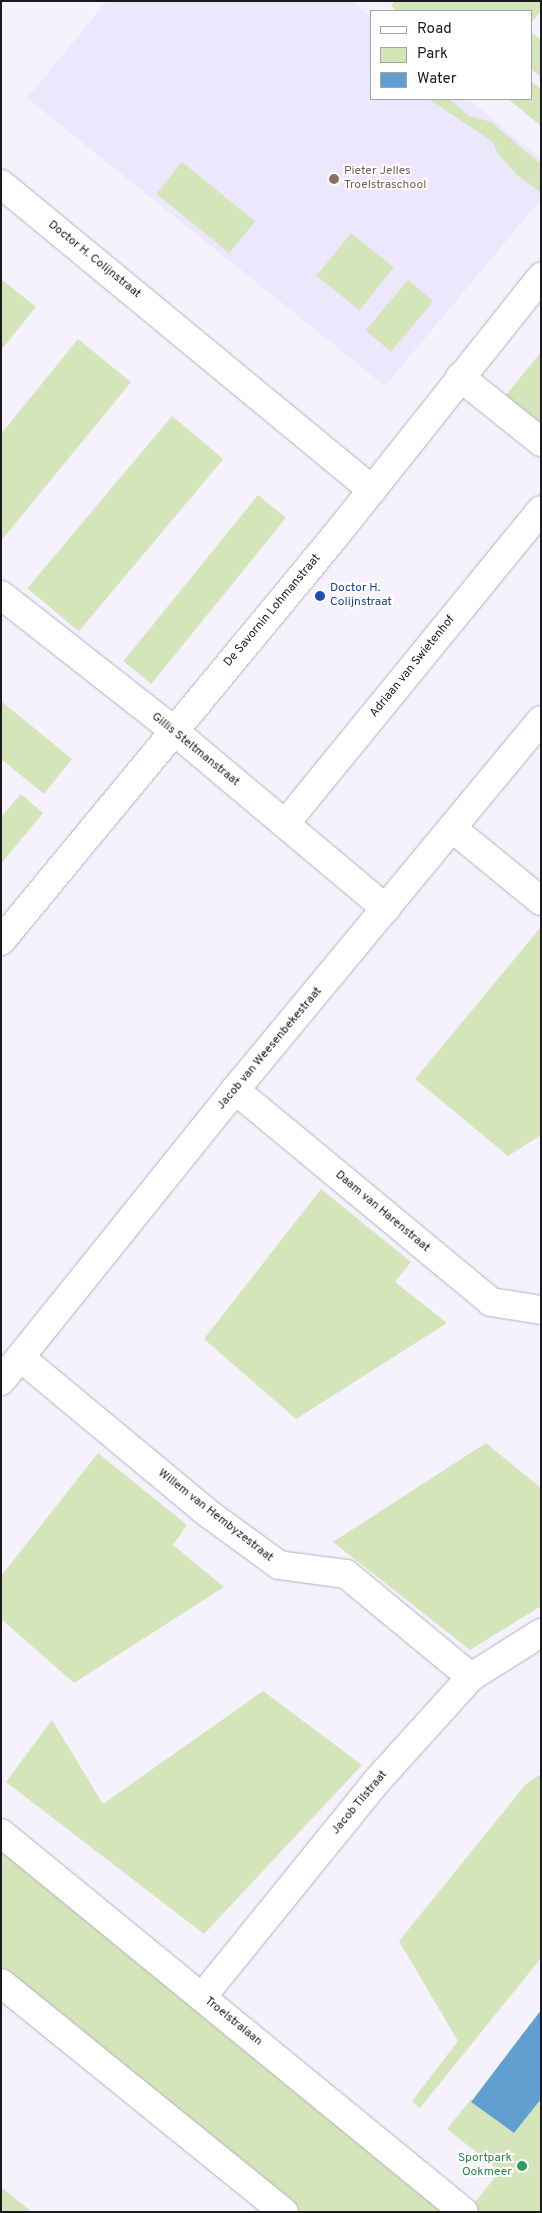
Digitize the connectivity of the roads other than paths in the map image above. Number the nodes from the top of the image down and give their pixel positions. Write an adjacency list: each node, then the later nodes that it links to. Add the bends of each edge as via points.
1 (1, 184): 5 (street, Doctor H. Colijnstraat)
2 (541, 277): 3 (street, De Savornin Lohmanstraat)
3 (460, 377): 4 (street); 5 (street, De Savornin Lohmanstraat)
4 (541, 442)
5 (372, 490): 9 (street, De Savornin Lohmanstraat)
6 (541, 510): 10 (street, Adriaan van Swietenhof)
7 (1, 595): 9 (street, Gillis Steltmanstraat)
8 (541, 720): 11 (street, Jacob van Weesenbekestraat)
9 (173, 730): 10 (street, Gillis Steltmanstraat); 14 (street, De Savornin Lohmanstraat)
10 (285, 824): 13 (street, Gillis Steltmanstraat)
11 (453, 829): 12 (street); 13 (street, Jacob van Weesenbekestraat)
12 (541, 901)
13 (386, 909): 15 (street, Jacob van Weesenbekestraat)
14 (1, 941)
15 (235, 1090): 16 (street, Daam van Harenstraat, via 491,1302); 17 (street, Jacob van Weesenbekestraat)
16 (541, 1310)
17 (21, 1358): 18 (street, Jacob van Weesenbekestraat); 20 (street, Willem van Hembyzestraat, via 209,1514 279,1565 346,1574)
18 (1, 1381)
19 (541, 1633): 20 (street, Jacob Tilstraat)
20 (471, 1677): 23 (street, Jacob Tilstraat, via 376,1782)
21 (1, 1833): 23 (street, Troelstralaan)
22 (1, 1983): 25 (street)
23 (202, 1997): 24 (street, Troelstralaan)
24 (430, 2181): 26 (street, via 443,2199); 27 (street, Troelstralaan)
25 (284, 2212)
26 (444, 2212)
27 (464, 2212)

